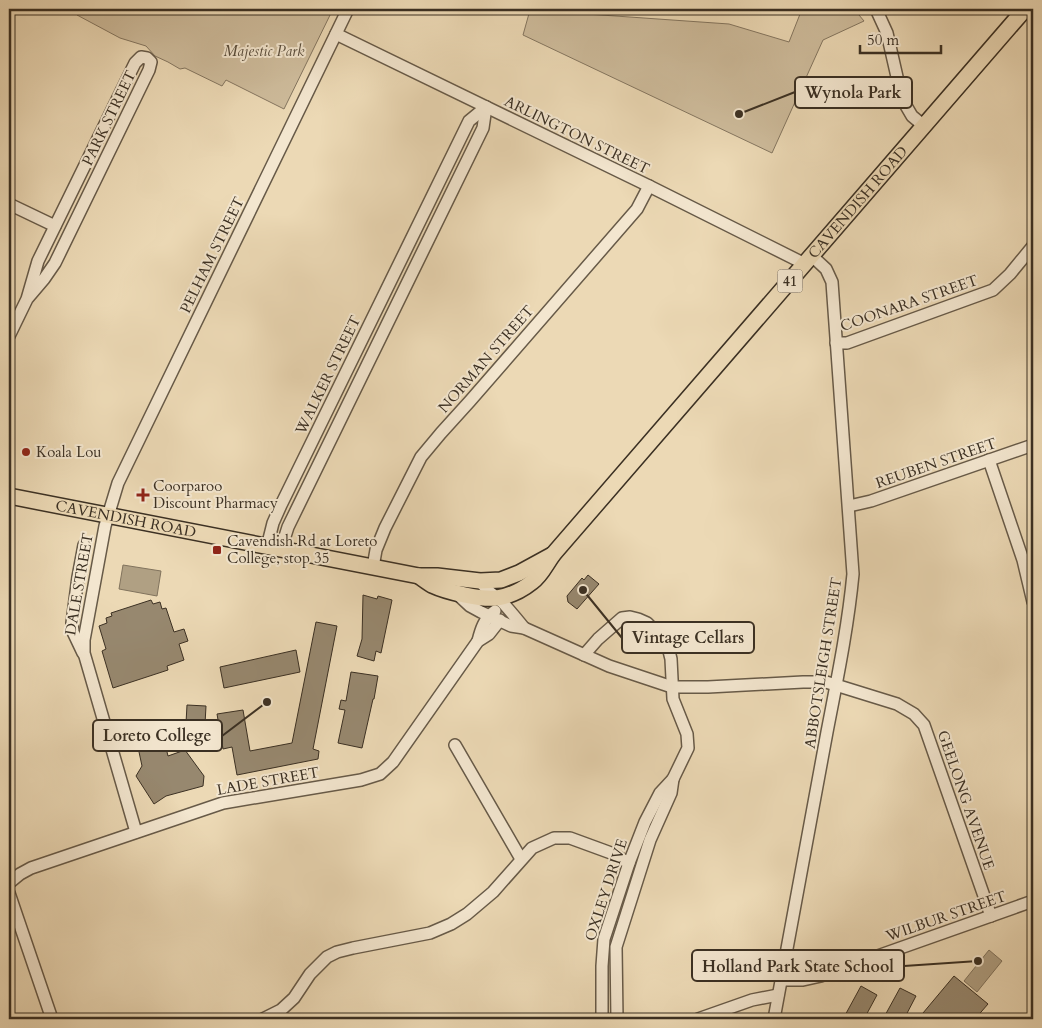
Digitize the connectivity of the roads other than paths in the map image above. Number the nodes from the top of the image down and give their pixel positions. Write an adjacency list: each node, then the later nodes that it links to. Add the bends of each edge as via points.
1 (348, 9): 4 (street, PELHAM STREET)
2 (876, 9): 6 (street, via 887,33 905,104 912,116)
3 (1025, 9): 6 (main road, CAVENDISH ROAD / 41)
4 (336, 34): 5 (street, ARLINGTON STREET); 21 (street, PELHAM STREET, via 116,487)
5 (486, 107): 7 (street, ARLINGTON STREET); 9 (street, WALKER STREET, via 469,120); 11 (street, WALKER STREET, via 484,128)
6 (924, 126): 13 (main road, CAVENDISH ROAD / 41)
7 (649, 186): 13 (street, ARLINGTON STREET); 25 (street, NORMAN STREET, via 637,209 421,457 385,528)
8 (9, 204): 10 (street)
9 (421, 219): 11 (street); 23 (street, WALKER STREET, via 281,505 273,523)
10 (55, 226): 14 (street, PARK STREET, via 38,261); 14 (street, PARK STREET, via 135,63 141,56 148,58 151,62 149,70 55,263)
11 (436, 226): 23 (street, WALKER STREET, via 288,527)
12 (1033, 246): 16 (street, COONARA STREET, via 993,290 847,343)
13 (808, 260): 16 (street, ABBOTSLEIGH STREET, via 826,269 832,282); 24 (main road, CAVENDISH ROAD / 41)
14 (27, 298): 15 (street, PARK STREET)
15 (9, 336)
16 (836, 343): 20 (street, ABBOTSLEIGH STREET)
17 (1033, 445): 18 (street, REUBEN STREET)
18 (989, 460): 20 (street, REUBEN STREET); 30 (street, via 1023,560)
19 (9, 496): 21 (main road, CAVENDISH ROAD / 41)
20 (849, 506): 36 (street, ABBOTSLEIGH STREET, via 854,574)
21 (108, 515): 23 (main road, CAVENDISH ROAD / 41); 35 (street, DALE STREET, via 84,640)
22 (84, 545): 35 (street, DALE STREET, via 72,626)
23 (274, 548): 25 (main road, CAVENDISH ROAD / 41)
24 (553, 554): 27 (main road, CAVENDISH ROAD / 41, via 511,577); 29 (main road, CAVENDISH ROAD / 41, via 534,581)
25 (373, 567): 26 (main road, CAVENDISH ROAD / 41)
26 (419, 576): 27 (main road, CAVENDISH ROAD / 41); 28 (main road, CAVENDISH ROAD / 41, via 432,585)
27 (480, 581): 29 (street, GEELONG AVENUE)
28 (455, 592): 29 (main road, CAVENDISH ROAD / 41); 32 (street, GEELONG AVENUE, via 470,606)
29 (496, 598): 31 (street, GEELONG AVENUE)
30 (1033, 602)
31 (507, 609): 32 (street, LADE STREET, via 498,610); 33 (street, GEELONG AVENUE)
32 (494, 618): 33 (street, GEELONG AVENUE); 40 (street, LADE STREET, via 489,634 478,641 393,762 380,774 223,803)
33 (524, 628): 34 (street, GEELONG AVENUE)
34 (584, 656): 37 (street, GEELONG AVENUE); 37 (street, OXLEY DRIVE, via 598,638 622,618 630,616 647,623 667,643)
35 (85, 659): 40 (street, DALE STREET)
36 (836, 685): 37 (street, GEELONG AVENUE, via 803,682); 46 (street, GEELONG AVENUE, via 897,704 914,714 924,726); 47 (street, ABBOTSLEIGH STREET)
37 (672, 687): 39 (street, OXLEY DRIVE, via 673,699 687,734 688,748)
38 (455, 746): 41 (street)
39 (673, 779): 42 (street, OXLEY DRIVE, via 660,793); 52 (street, OXLEY DRIVE, via 671,793 650,840 616,947)
40 (136, 832): 43 (street, LADE STREET, via 30,868)
41 (521, 859): 42 (street, via 532,848 554,838 570,838); 50 (street, via 493,892 451,924 430,933 353,948 327,957 310,974 294,998)
42 (629, 863): 51 (street, OXLEY DRIVE, via 604,939)
43 (9, 883)
44 (9, 893): 49 (street)
45 (1033, 901): 46 (street, WILBUR STREET)
46 (991, 916): 47 (street, WILBUR STREET, via 821,976)
47 (781, 980): 48 (street, ABBOTSLEIGH STREET)
48 (778, 995): 53 (street, via 752,1000); 54 (street, ABBOTSLEIGH STREET)
49 (52, 1019)
50 (263, 1019)
51 (602, 1019)
52 (618, 1019)
53 (698, 1019)
54 (774, 1019)

